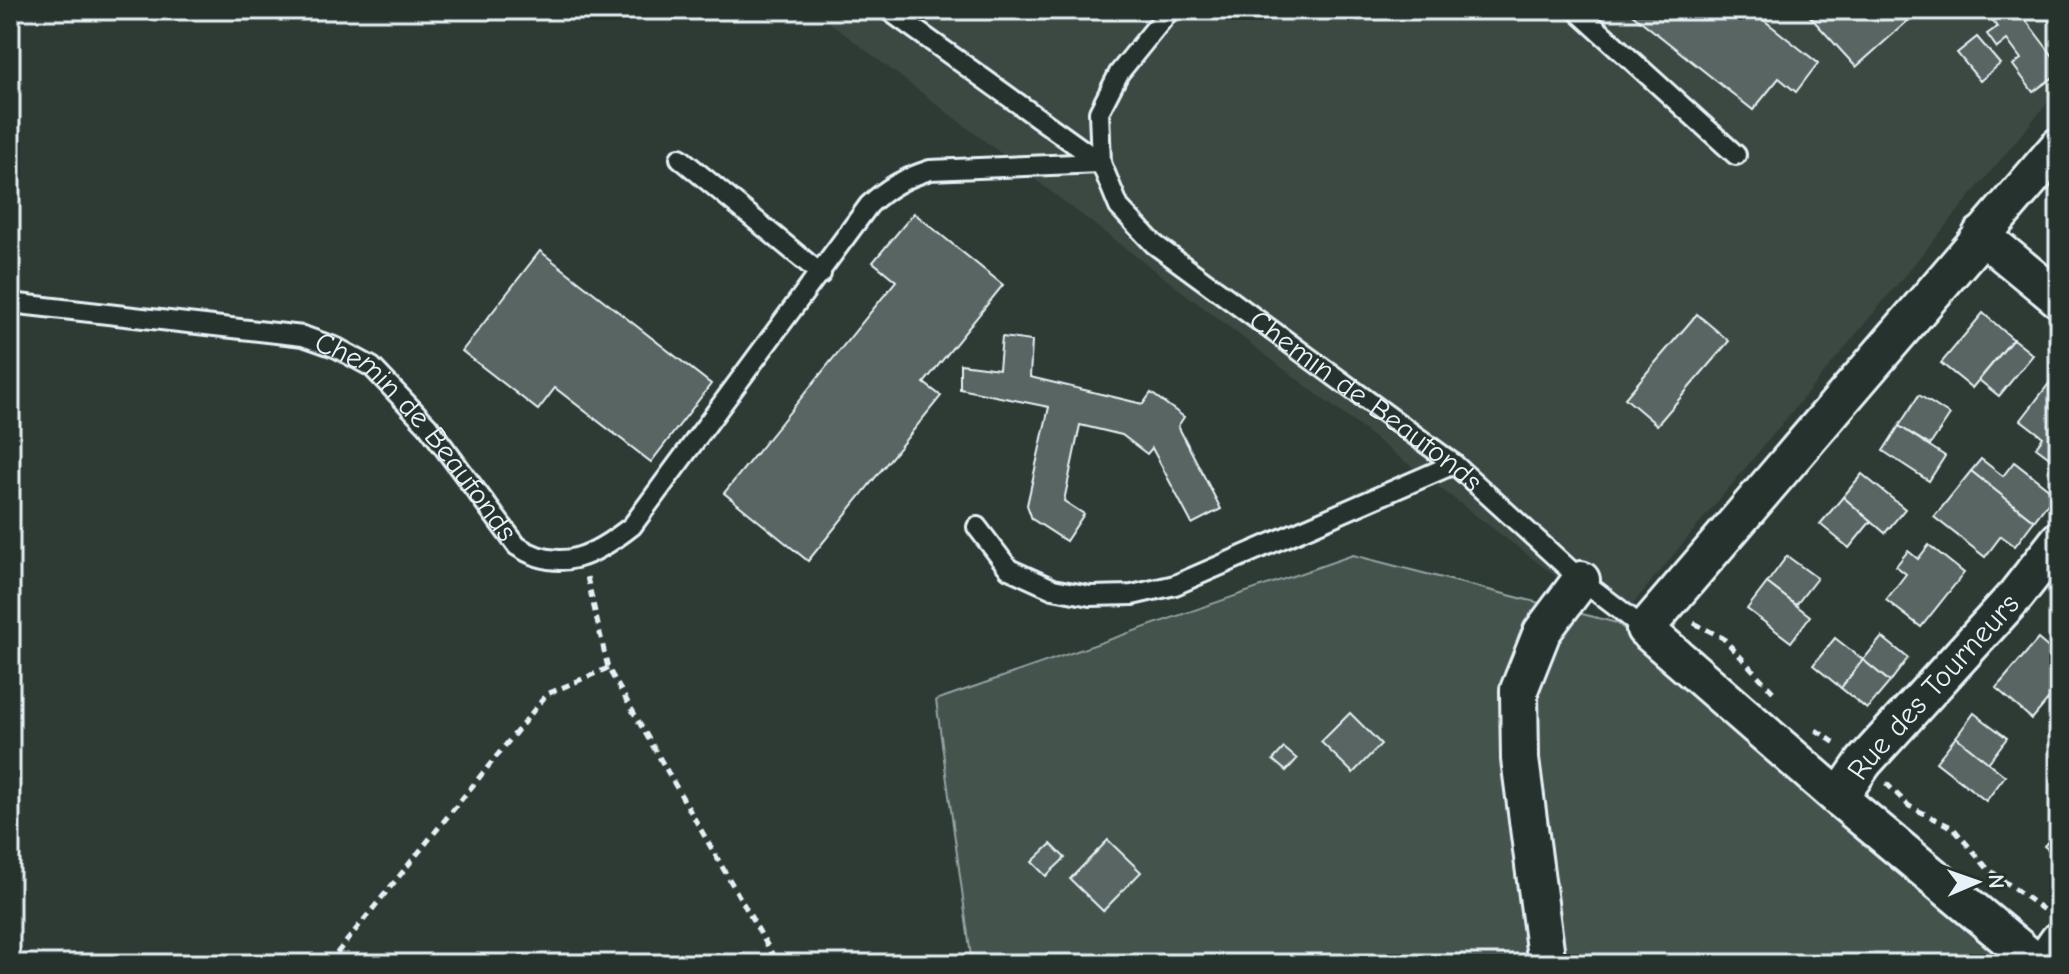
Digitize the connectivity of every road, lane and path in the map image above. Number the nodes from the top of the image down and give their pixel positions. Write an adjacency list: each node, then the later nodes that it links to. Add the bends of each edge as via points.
1 (888, 10): 7 (lane)
2 (1170, 10): 7 (lane, Chemin de Beaufonds, via 1119,73 1099,112)
3 (1576, 10): 5 (lane)
4 (2059, 146): 8 (street)
5 (1736, 155)
6 (680, 158): 9 (lane)
7 (1101, 163): 9 (lane, Chemin de Beaufonds, via 941,169 907,177 869,205); 12 (lane, Chemin de Beaufonds, via 1119,207 1154,244)
8 (1981, 235): 10 (street); 17 (street)
9 (821, 274): 15 (lane, Chemin de Beaufonds, via 632,526)
10 (2059, 299)
11 (10, 303): 15 (lane, Chemin de Beaufonds, via 303,336 337,348 372,367 428,426 517,546 553,562)
12 (1454, 464): 13 (lane, via 1175,585 1132,595 1090,596 1053,589 1009,569); 16 (lane, Chemin de Beaufonds)
13 (977, 527)
14 (2059, 540): 19 (street, Rue des Tourneurs, via 1864,762)
15 (582, 556): 18 (path)
16 (1581, 580): 17 (lane, Chemin de Beaufonds); 23 (street, via 1542,632 1519,690 1520,759)
17 (1645, 629): 19 (street, Chemin de Beaufonds)
18 (608, 668): 21 (path, via 547,694); 22 (path)
19 (1839, 798): 24 (street, Chemin de Beaufonds)
20 (2059, 940): 24 (street)
21 (328, 964)
22 (778, 964)
23 (1547, 964)
24 (2040, 964)

